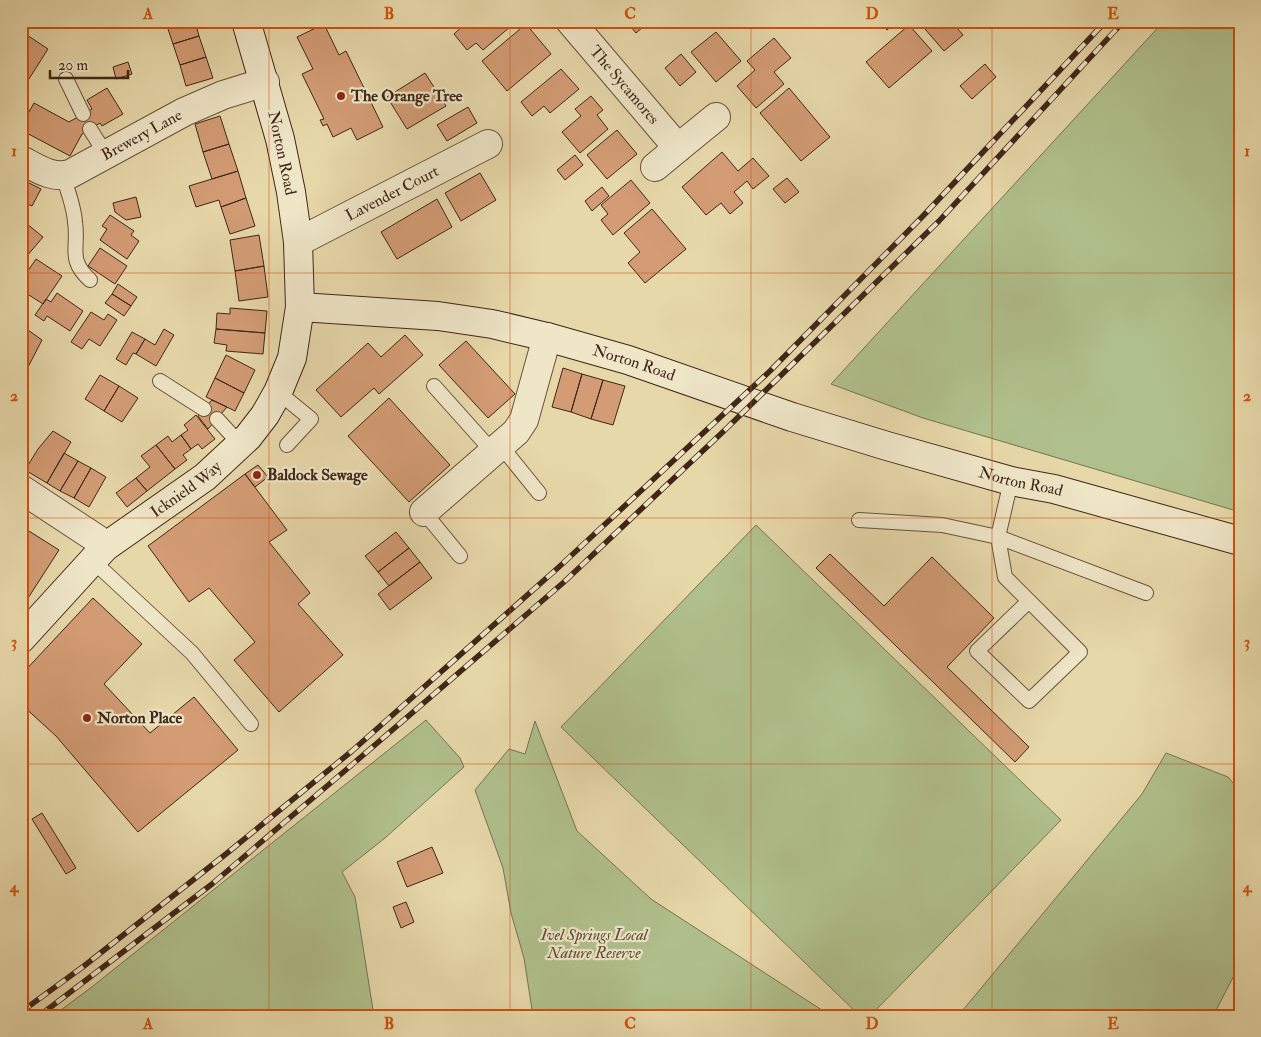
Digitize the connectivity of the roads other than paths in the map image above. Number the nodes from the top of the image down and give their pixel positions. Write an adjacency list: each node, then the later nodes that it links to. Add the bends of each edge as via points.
1 (246, 21): 4 (street, Norton Road)
2 (570, 21): 9 (street, The Sycamores)
3 (66, 79): 5 (lane)
4 (265, 82): 10 (street, Brewery Lane, via 184,112); 14 (street, Norton Road, via 291,192)
5 (83, 114)
6 (716, 117): 9 (street)
7 (90, 129): 10 (lane)
8 (488, 144): 14 (street, Lavender Court)
9 (678, 148): 12 (street)
10 (107, 156): 13 (street, Brewery Lane)
11 (21, 160): 13 (street, via 52,176)
12 (655, 167)
13 (63, 176): 15 (lane, via 76,223 76,261 79,270)
14 (298, 242): 16 (street, Norton Road)
15 (90, 280)
16 (300, 307): 17 (street, Norton Road, via 438,316); 20 (street, Icknield Way, via 292,358)
17 (547, 337): 25 (street, via 524,420); 26 (street, Norton Road, via 636,363 802,420)
18 (160, 381): 21 (lane)
19 (434, 386): 25 (lane)
20 (278, 392): 23 (street, Icknield Way, via 265,415); 24 (lane, via 311,419)
21 (204, 409)
22 (216, 419): 23 (lane)
23 (240, 444): 33 (street, Icknield Way, via 205,477)
24 (286, 445)
25 (497, 449): 28 (lane); 29 (street)
26 (1011, 481): 31 (lane); 32 (street, Norton Road, via 1054,489)
27 (21, 489): 33 (street, via 98,539)
28 (539, 493)
29 (424, 512): 34 (lane)
30 (859, 520): 31 (lane, via 942,525)
31 (998, 537): 35 (lane); 36 (lane, via 1005,577)
32 (1240, 541)
33 (99, 554): 37 (street, Icknield Way); 38 (lane, via 192,653)
34 (460, 556)
35 (1146, 593)
36 (1029, 601): 36 (lane, via 1080,652 1029,701 977,651)
37 (21, 639)
38 (251, 724)

